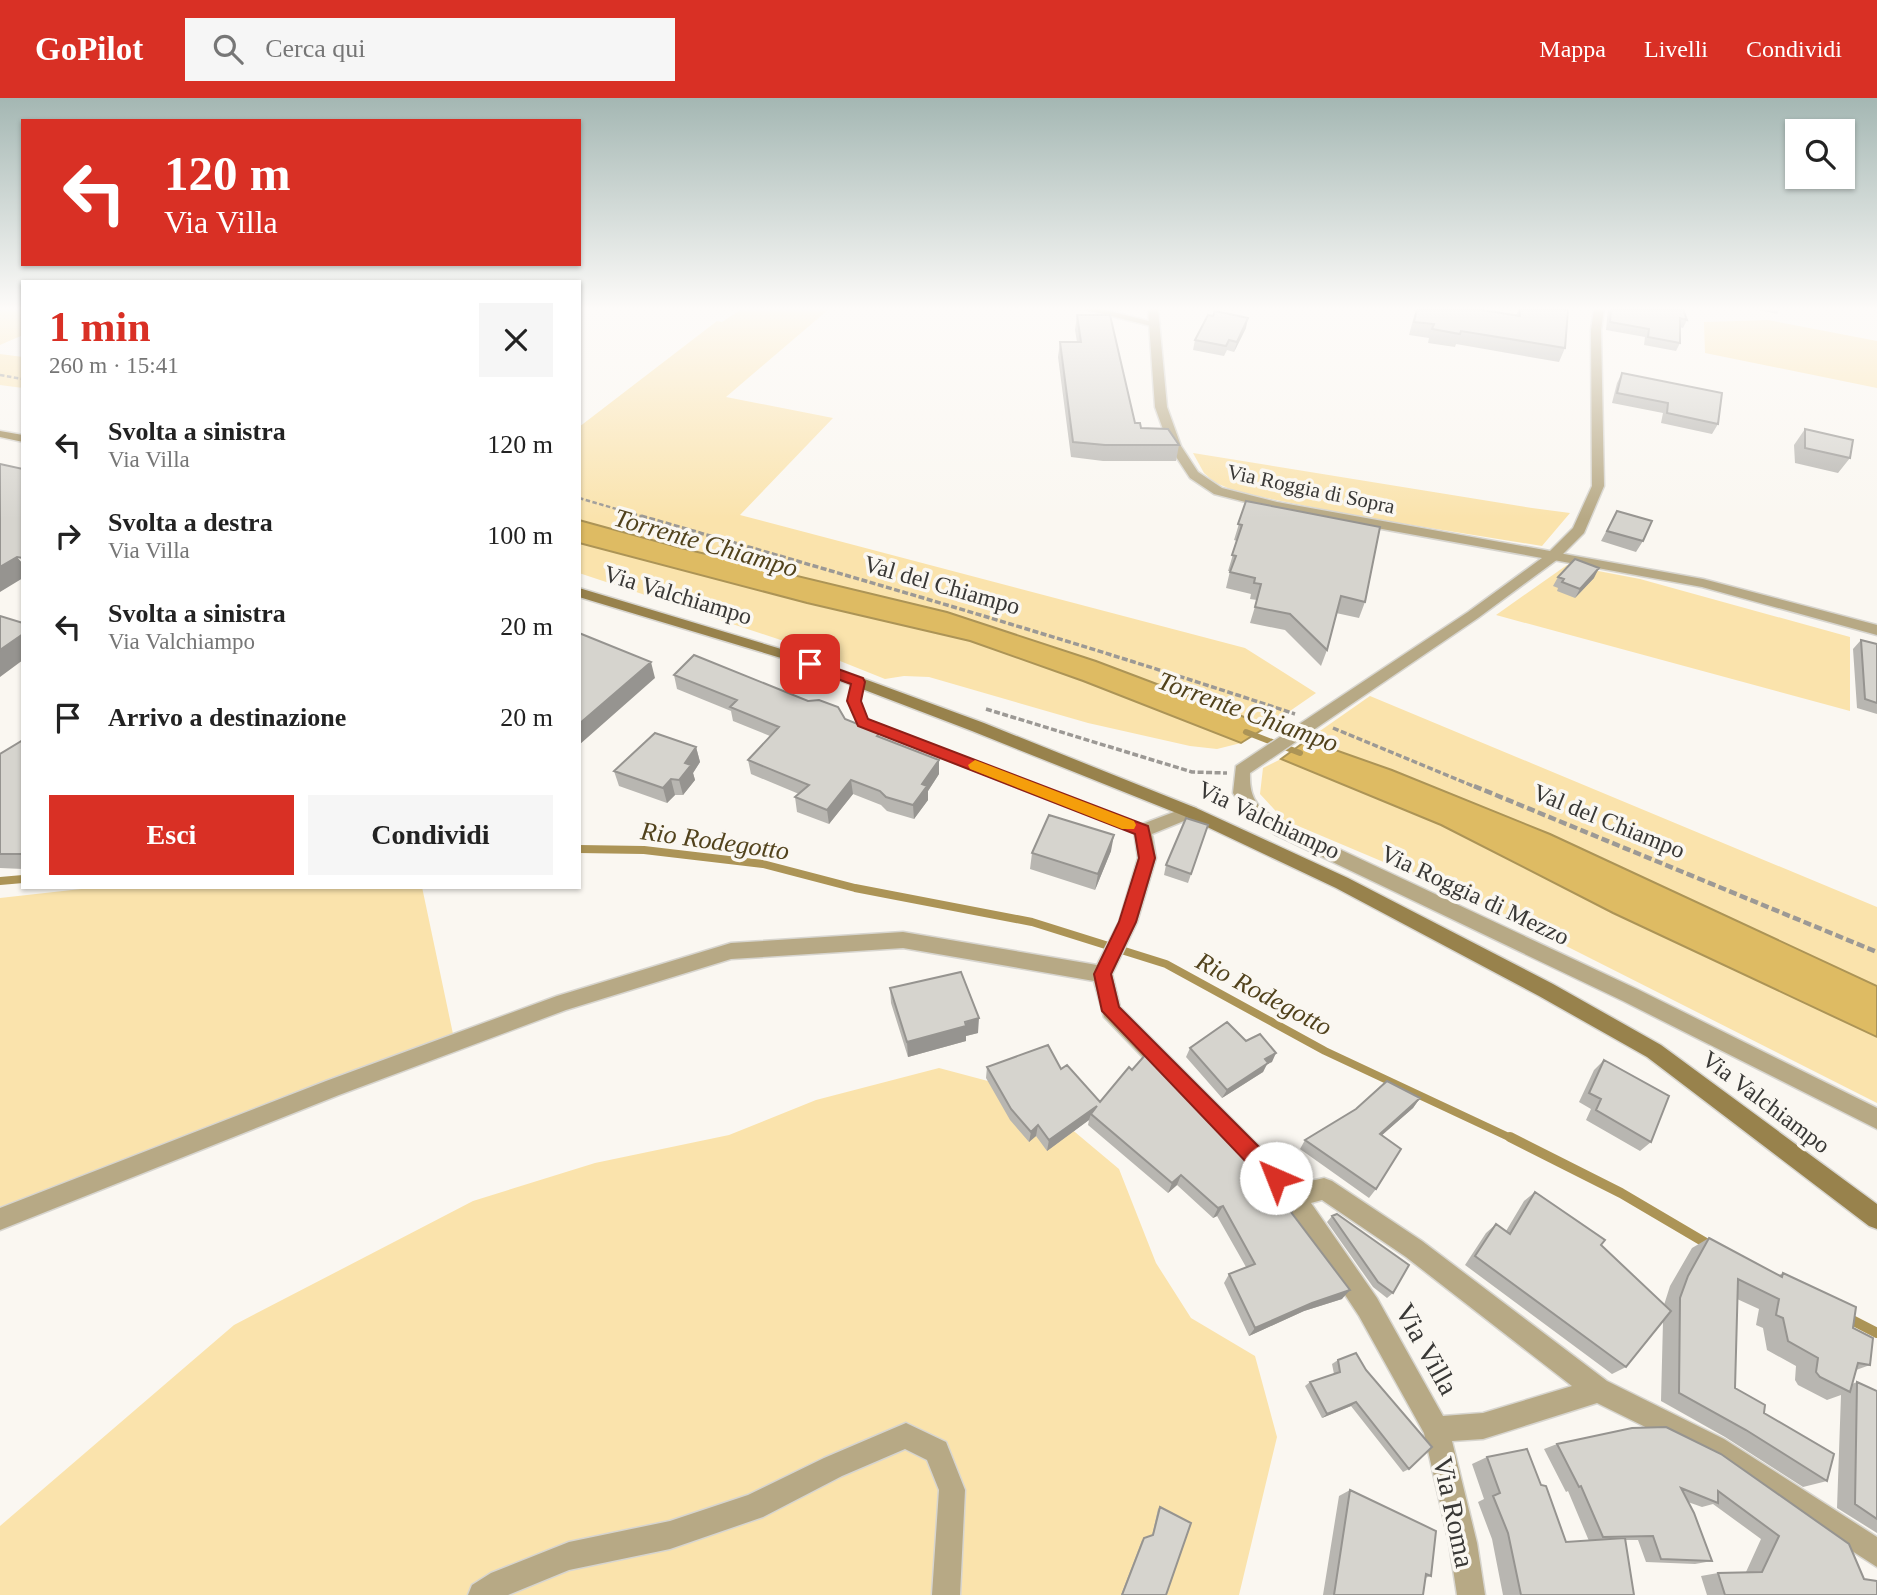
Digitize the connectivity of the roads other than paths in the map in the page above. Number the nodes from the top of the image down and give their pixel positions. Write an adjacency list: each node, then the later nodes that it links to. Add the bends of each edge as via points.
1 (1159, 379): 5 (street, Via Roggia di Sopra, via 1161,407 1175,446 1194,475 1218,491)
2 (1597, 379): 5 (street, via 1598,486 1579,530)
3 (0, 434): 4 (main road)
4 (21, 439)
5 (1553, 556): 7 (street, Via Roggia di Sopra, via 1703,583); 12 (street, Via Roggia di Mezzo, via 1248,766 1241,793 1255,814 1282,830 1630,995)
6 (581, 593): 8 (main road, Via Valchiampo)
7 (1877, 630)
8 (859, 682): 9 (main road, Via Valchiampo); 10 (lane, via 854,701 863,722)
9 (1190, 812): 10 (street); 14 (main road, Via Valchiampo, via 1342,883 1654,1051)
10 (1143, 831): 11 (street, via 1147,858 1128,922)
11 (1102, 974): 13 (street, Via Villa, via 1111,1011); 15 (street, via 903,940 732,951 564,1002)
12 (1877, 1119)
13 (1293, 1196): 16 (street, Via Villa, via 1324,1189 1414,1249); 17 (street, Via Villa, via 1368,1307)
14 (1877, 1218)
15 (0, 1219)
16 (1598, 1390): 17 (street, Via Villa, via 1483,1426); 18 (street, Via Villa, via 1715,1448)
17 (1436, 1429): 21 (street, Via Roma)
18 (1877, 1553)
19 (482, 1595): 20 (street, via 569,1556 670,1535 753,1507 906,1436 937,1451 952,1490)
20 (946, 1595)
21 (1471, 1595)

